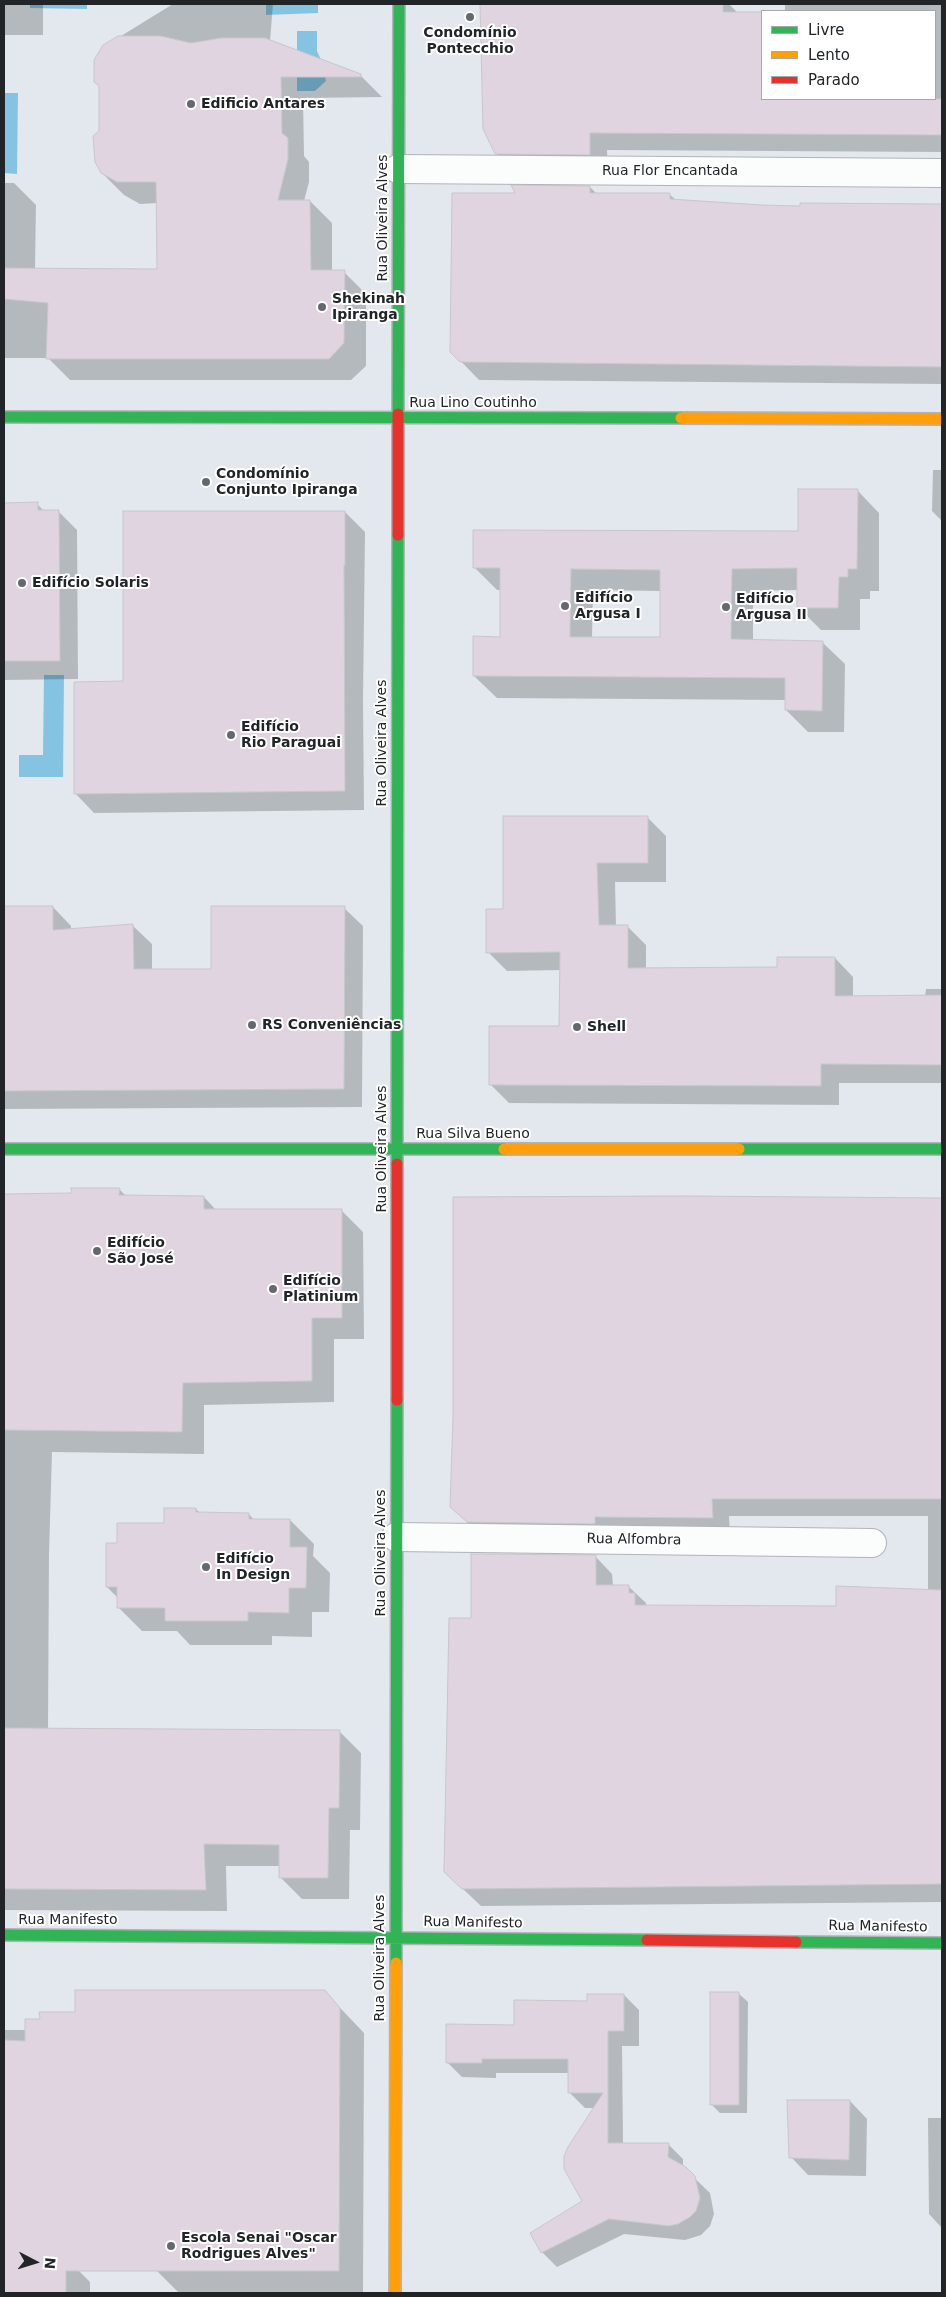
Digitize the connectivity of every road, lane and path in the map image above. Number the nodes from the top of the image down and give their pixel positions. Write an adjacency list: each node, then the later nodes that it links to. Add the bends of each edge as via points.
1 (399, 4): 2 (street, Rua Oliveira Alves)
2 (398, 169): 3 (street, Rua Flor Encantada); 5 (street, Rua Oliveira Alves)
3 (942, 173)
4 (4, 417): 5 (street, Rua Lino Coutinho)
5 (398, 418): 6 (street, Rua Lino Coutinho); 8 (street, Rua Oliveira Alves)
6 (942, 419)
7 (4, 1149): 8 (street, Rua Silva Bueno)
8 (397, 1149): 9 (street, Rua Silva Bueno); 10 (street, Rua Oliveira Alves)
9 (942, 1149)
10 (396, 1537): 11 (street, Rua Alfombra); 13 (street, Rua Oliveira Alves)
11 (872, 1543)
12 (4, 1935): 13 (street, Rua Manifesto)
13 (395, 1938): 14 (street, Rua Manifesto); 15 (street, Rua Oliveira Alves)
14 (942, 1943)
15 (395, 2293)

